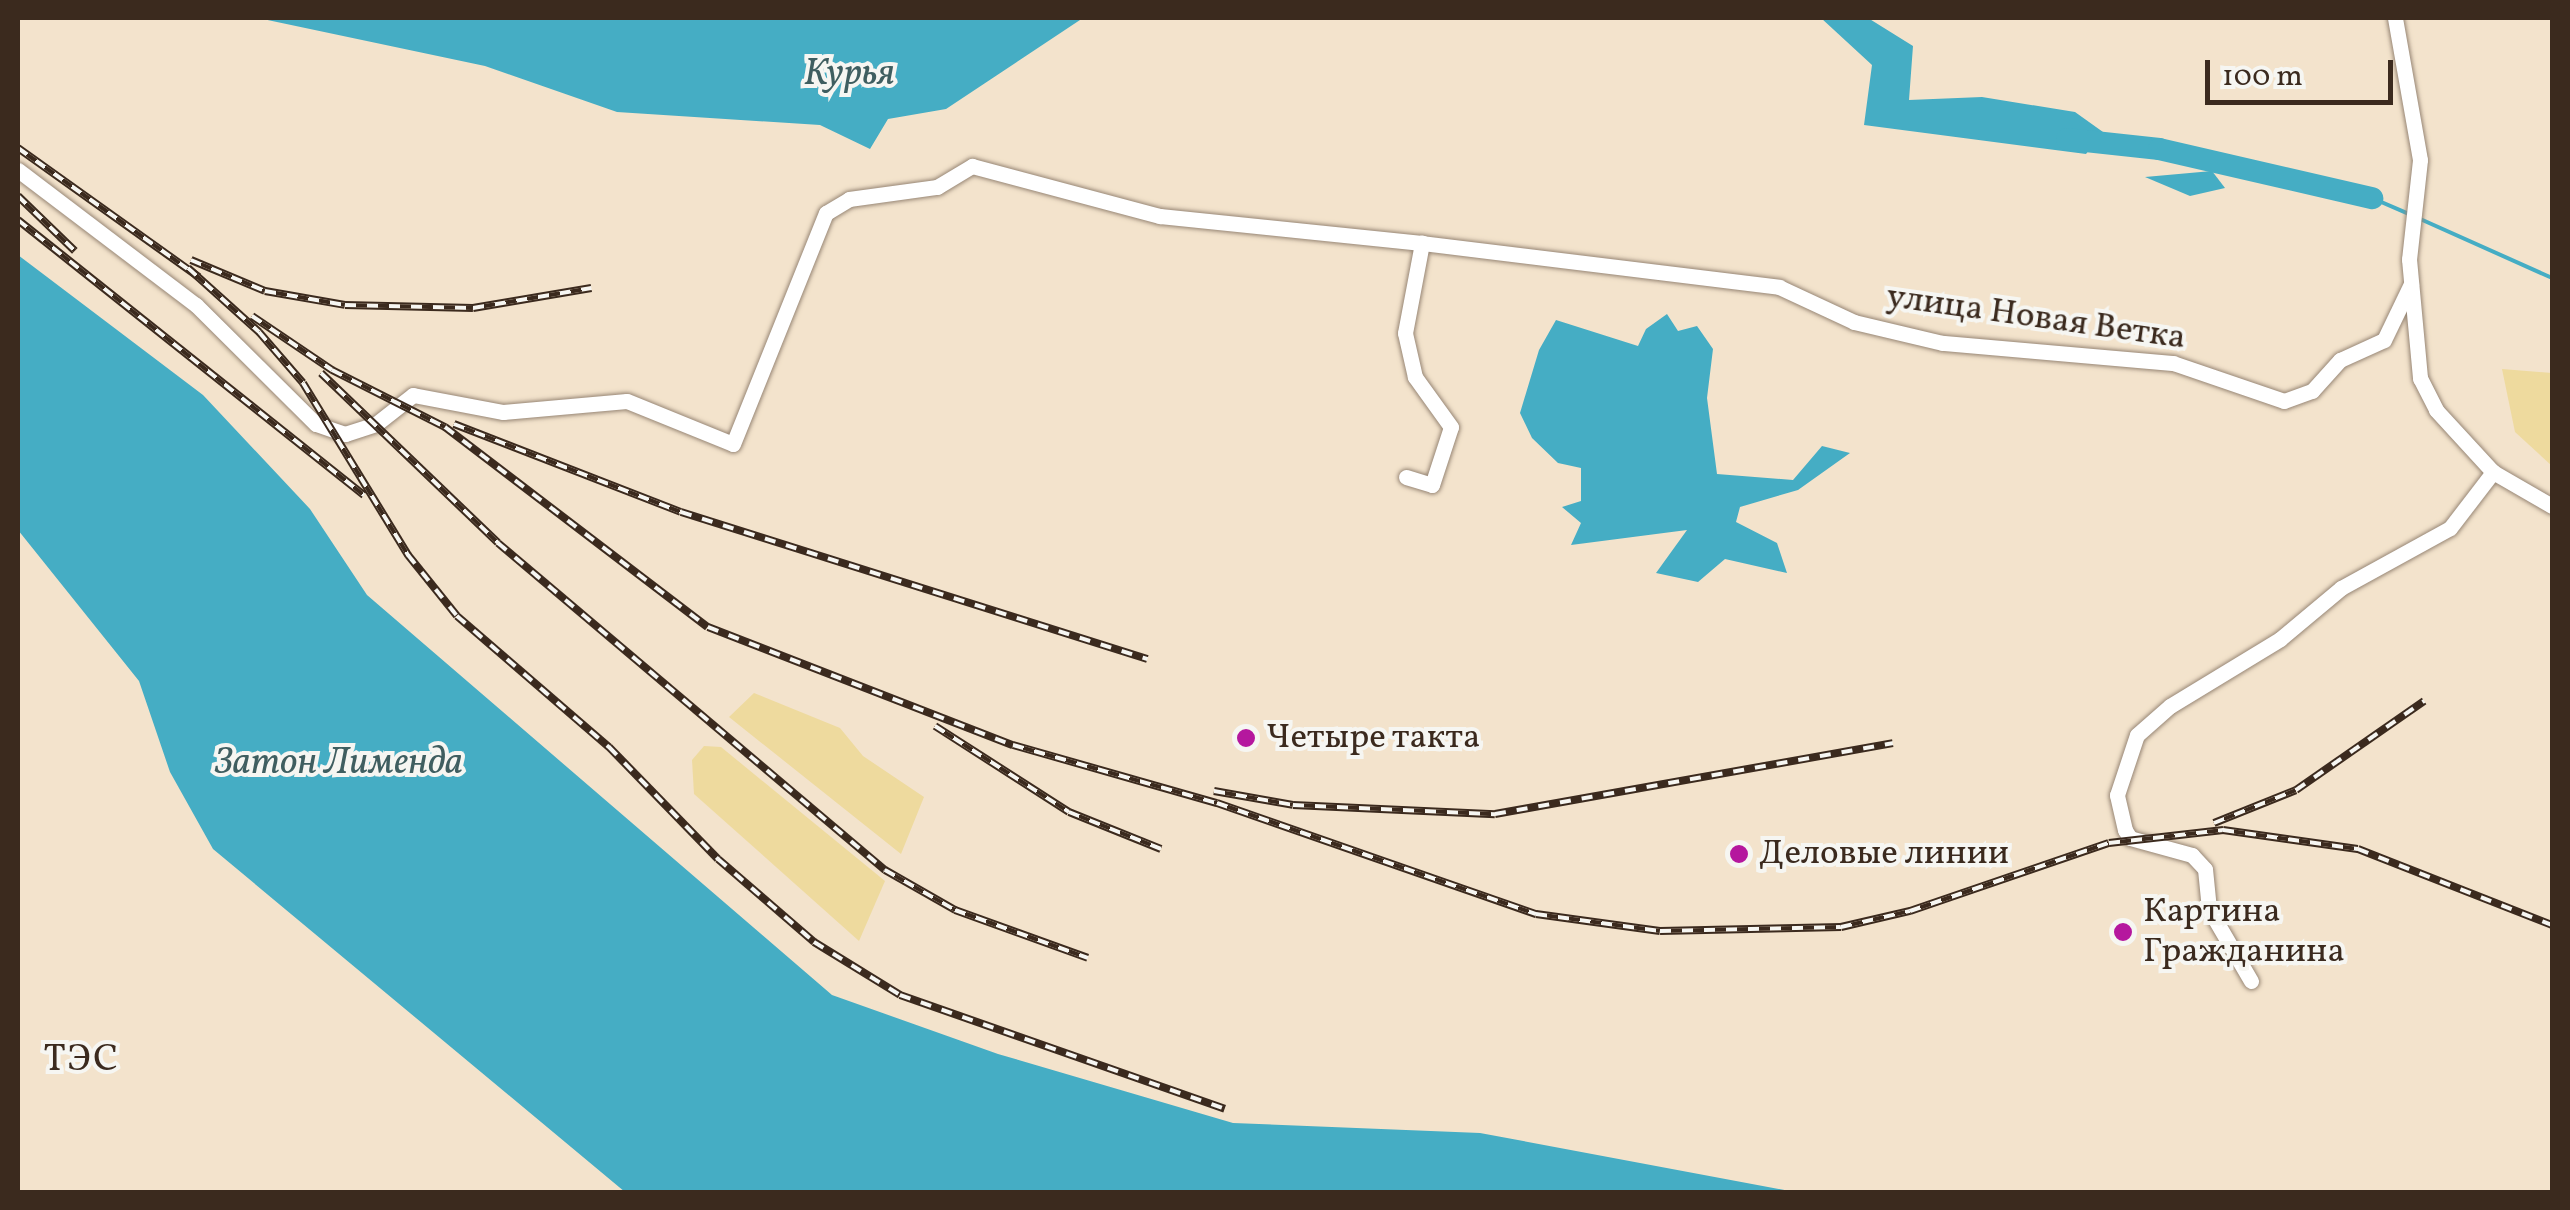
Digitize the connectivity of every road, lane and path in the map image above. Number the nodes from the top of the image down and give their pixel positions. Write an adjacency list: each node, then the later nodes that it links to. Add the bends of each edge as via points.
1 (2396, 18): 4 (street, via 2420,160)
2 (18, 170): 3 (street, улица Новая Ветка, via 196,305 326,429 354,434 412,395 503,412 627,400 733,444 826,213 849,199 937,187 972,166 1160,216)
3 (1422, 243): 4 (street, улица Новая Ветка, via 1779,287 1854,322 1925,339 2021,354 2173,363 2284,401 2312,391 2340,360 2384,340); 6 (street, via 1405,333 1415,376 1451,427 1432,485)
4 (2410, 284): 5 (street, via 2420,378 2436,410)
5 (2493, 472): 7 (street); 8 (street, via 2450,528 2341,588 2280,639 2170,706 2136,735 2117,795 2125,830 2130,838 2192,855 2205,869 2210,909)
6 (1406, 477)
7 (2552, 506)
8 (2251, 981)

